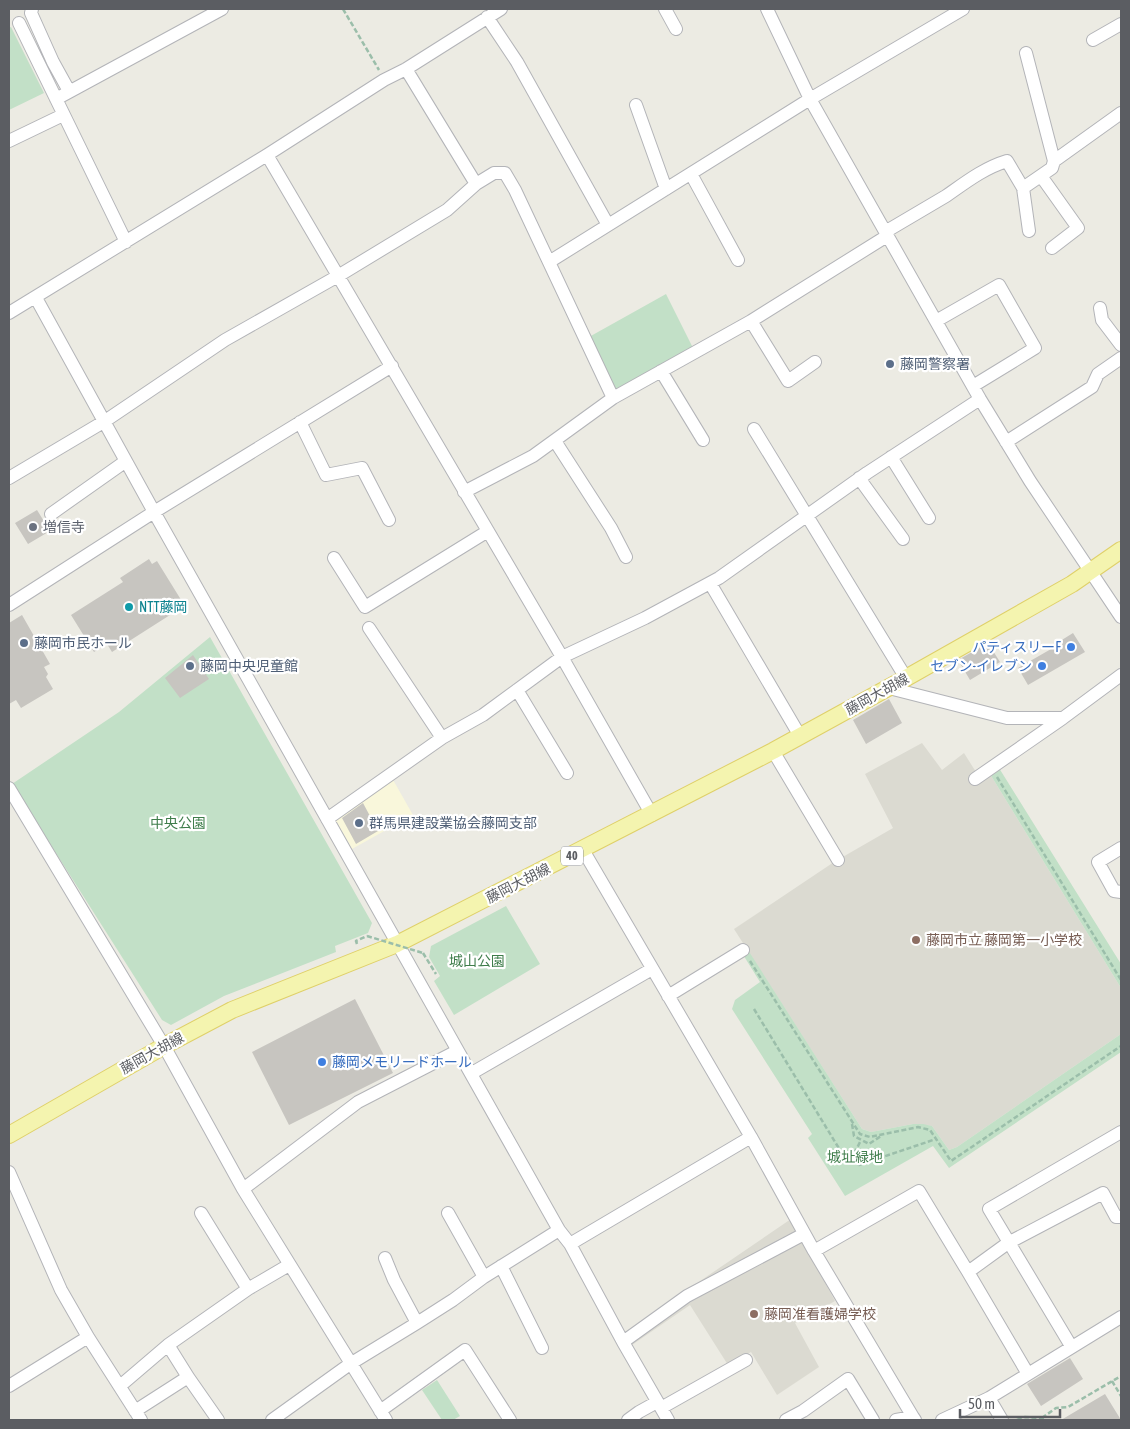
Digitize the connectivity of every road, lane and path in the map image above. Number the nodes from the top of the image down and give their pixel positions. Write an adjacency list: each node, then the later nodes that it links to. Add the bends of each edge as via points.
1 (32, 9): 16 (street, via 53,62)
2 (222, 9): 16 (street)
3 (343, 9): 15 (path)
4 (501, 9): 8 (street)
5 (665, 9): 11 (street)
6 (768, 9): 18 (street)
7 (963, 9): 18 (street)
8 (488, 17): 14 (street); 30 (street, via 517,62)
9 (19, 23): 17 (street)
10 (1121, 24): 12 (street)
11 (676, 29)
12 (1093, 40)
13 (1026, 52): 24 (street)
14 (406, 69): 15 (street); 27 (street)
15 (384, 80): 23 (street)
16 (69, 91): 17 (street)
17 (56, 99): 21 (street)
18 (810, 99): 25 (street); 32 (street)
19 (636, 105): 29 (street)
20 (1121, 113): 24 (street)
21 (63, 115): 22 (street); 33 (street)
22 (9, 141)
23 (267, 155): 33 (street); 37 (street)
24 (1054, 161): 26 (street, via 1052,168)
25 (691, 174): 29 (street); 35 (street)
26 (1041, 176): 28 (street); 34 (street, via 1078,228)
27 (476, 184): 36 (street, via 494,173 505,173); 37 (street, via 447,210)
28 (1023, 188): 31 (street); 32 (street, via 1007,161 994,165)
29 (666, 189): 30 (street)
30 (608, 225): 36 (street)
31 (1028, 231)
32 (886, 234): 41 (street); 42 (street)
33 (126, 242): 38 (street)
34 (1052, 248)
35 (738, 260)
36 (549, 262): 49 (street)
37 (338, 276): 46 (street); 51 (street, via 225,340)
38 (36, 298): 40 (street); 51 (street)
39 (1100, 308): 43 (street, via 1102,320)
40 (9, 313)
41 (751, 321): 45 (street, via 788,381); 47 (street)
42 (936, 321): 48 (street); 48 (street, via 999,285 1035,348)
43 (1121, 345)
44 (1121, 358): 56 (street, via 1098,374 1092,388)
45 (815, 362)
46 (392, 366): 52 (street); 61 (street)
47 (661, 371): 49 (street); 55 (street)
48 (973, 386): 50 (street)
49 (613, 398): 54 (street)
50 (980, 399): 56 (street); 57 (street)
51 (105, 422): 58 (street); 59 (street)
52 (300, 422): 62 (street); 66 (street, via 326,475 362,468)
53 (754, 429): 64 (street)
54 (555, 440): 61 (street, via 533,456); 70 (street)
55 (704, 440)
56 (1006, 442): 72 (street)
57 (891, 457): 60 (street); 65 (street)
58 (126, 461): 62 (street); 63 (street)
59 (9, 478)
60 (859, 478): 64 (street); 68 (street)
61 (464, 492): 67 (street)
62 (154, 512): 74 (street); 91 (street)
63 (51, 514)
64 (808, 516): 73 (street); 79 (street)
65 (929, 518)
66 (389, 520)
67 (488, 531): 71 (street, via 365,607); 77 (street)
68 (903, 539)
69 (1121, 550): 72 (main road, 藤岡大胡線 / 40)
70 (626, 557)
71 (334, 558)
72 (1090, 572): 75 (street); 79 (main road, 藤岡大胡線 / 40)
73 (710, 583): 77 (street, via 645,618); 83 (street)
74 (9, 605)
75 (1121, 617)
76 (369, 628): 84 (street)
77 (562, 656): 81 (street); 90 (street)
78 (1121, 675): 82 (street)
79 (906, 678): 80 (main road, 藤岡大胡線 / 40)
80 (889, 688): 82 (street, via 1007,718); 83 (main road, 藤岡大胡線 / 40)
81 (517, 690): 84 (street, via 483,715); 87 (street)
82 (1063, 718): 86 (street)
83 (800, 736): 85 (main road, 藤岡大胡線 / 40)
84 (442, 738): 91 (street)
85 (773, 751): 90 (main road, 藤岡大胡線 / 40); 94 (street)
86 (991, 768): 88 (street); 103 (path)
87 (567, 774)
88 (975, 779)
89 (9, 790): 106 (street)
90 (652, 815): 93 (main road, 藤岡大胡線 / 40)
91 (327, 819): 97 (street)
92 (1121, 848): 95 (street, via 1098,862 1114,891)
93 (583, 850): 97 (main road, 藤岡大胡線 / 40); 101 (street)
94 (838, 860)
95 (1121, 892)
96 (357, 944): 99 (path, bridge, via 356,941 367,936 423,953)
97 (397, 944): 106 (main road, 藤岡大胡線 / 40, via 232,1010); 108 (street)
98 (742, 950): 104 (street); 110 (path)
99 (430, 965): 100 (path); 102 (path)
100 (426, 967)
101 (652, 969): 104 (street); 109 (street)
102 (436, 974)
103 (1121, 980)
104 (668, 996): 114 (street)
105 (754, 1009): 117 (path, via 843,1155)
106 (164, 1046): 112 (main road, 藤岡大胡線 / 40); 119 (street)
107 (1121, 1046): 115 (path, via 951,1161)
108 (458, 1051): 109 (street); 119 (street, via 358,1102)
109 (472, 1073): 123 (street)
110 (851, 1122): 113 (path, via 860,1134 870,1138); 116 (path, via 854,1136)
111 (1121, 1132): 125 (street, via 988,1209)
112 (9, 1135)
113 (882, 1135): 115 (path, via 918,1127 930,1130); 116 (path, via 869,1144)
114 (752, 1137): 124 (street); 126 (street)
115 (936, 1139): 117 (path, via 859,1165)
116 (861, 1140): 117 (path)
117 (851, 1160)
118 (9, 1172): 136 (street, via 61,1290)
119 (243, 1189): 129 (street)
120 (202, 1213): 133 (street)
121 (448, 1213): 132 (street)
122 (1121, 1217): 125 (street, via 1116,1217 1103,1193)
123 (559, 1230): 126 (street); 130 (street)
124 (804, 1234): 127 (street); 137 (street, via 687,1296)
125 (1008, 1243): 131 (street); 139 (street)
126 (570, 1244): 137 (street)
127 (814, 1251): 131 (street, via 919,1191); 154 (street)
128 (385, 1258): 135 (street)
129 (289, 1265): 133 (street); 142 (street)
130 (501, 1266): 132 (street); 140 (street)
131 (968, 1272): 143 (street)
132 (484, 1277): 135 (street)
133 (248, 1289): 138 (street)
134 (1121, 1316): 139 (street)
135 (417, 1323): 142 (street)
136 (88, 1338): 146 (street); 148 (street)
137 (622, 1342): 151 (street)
138 (168, 1345): 145 (street); 148 (street)
139 (1076, 1347): 143 (street)
140 (542, 1348)
141 (746, 1360): 151 (street)
142 (350, 1364): 153 (street); 157 (street)
143 (1028, 1374): 150 (street)
144 (1121, 1376): 147 (path)
145 (188, 1377): 152 (street); 156 (street)
146 (10, 1381)
147 (1112, 1382): 149 (path); 155 (path, via 1068,1406 1056,1408)
148 (120, 1386): 152 (street)
149 (1121, 1396)
150 (989, 1398): 164 (street); 165 (street)
151 (659, 1405): 159 (street); 160 (street)
152 (138, 1416)
153 (383, 1416): 158 (street, via 465,1350)
154 (914, 1419): 163 (street)
155 (1043, 1419): 166 (path, via 1025,1417)
156 (218, 1420)
157 (272, 1420)
158 (510, 1420)
159 (628, 1420)
160 (668, 1420)
161 (786, 1420): 162 (street, via 848,1379)
162 (873, 1420)
163 (896, 1420)
164 (942, 1420)
165 (1002, 1420)
166 (1018, 1420)

